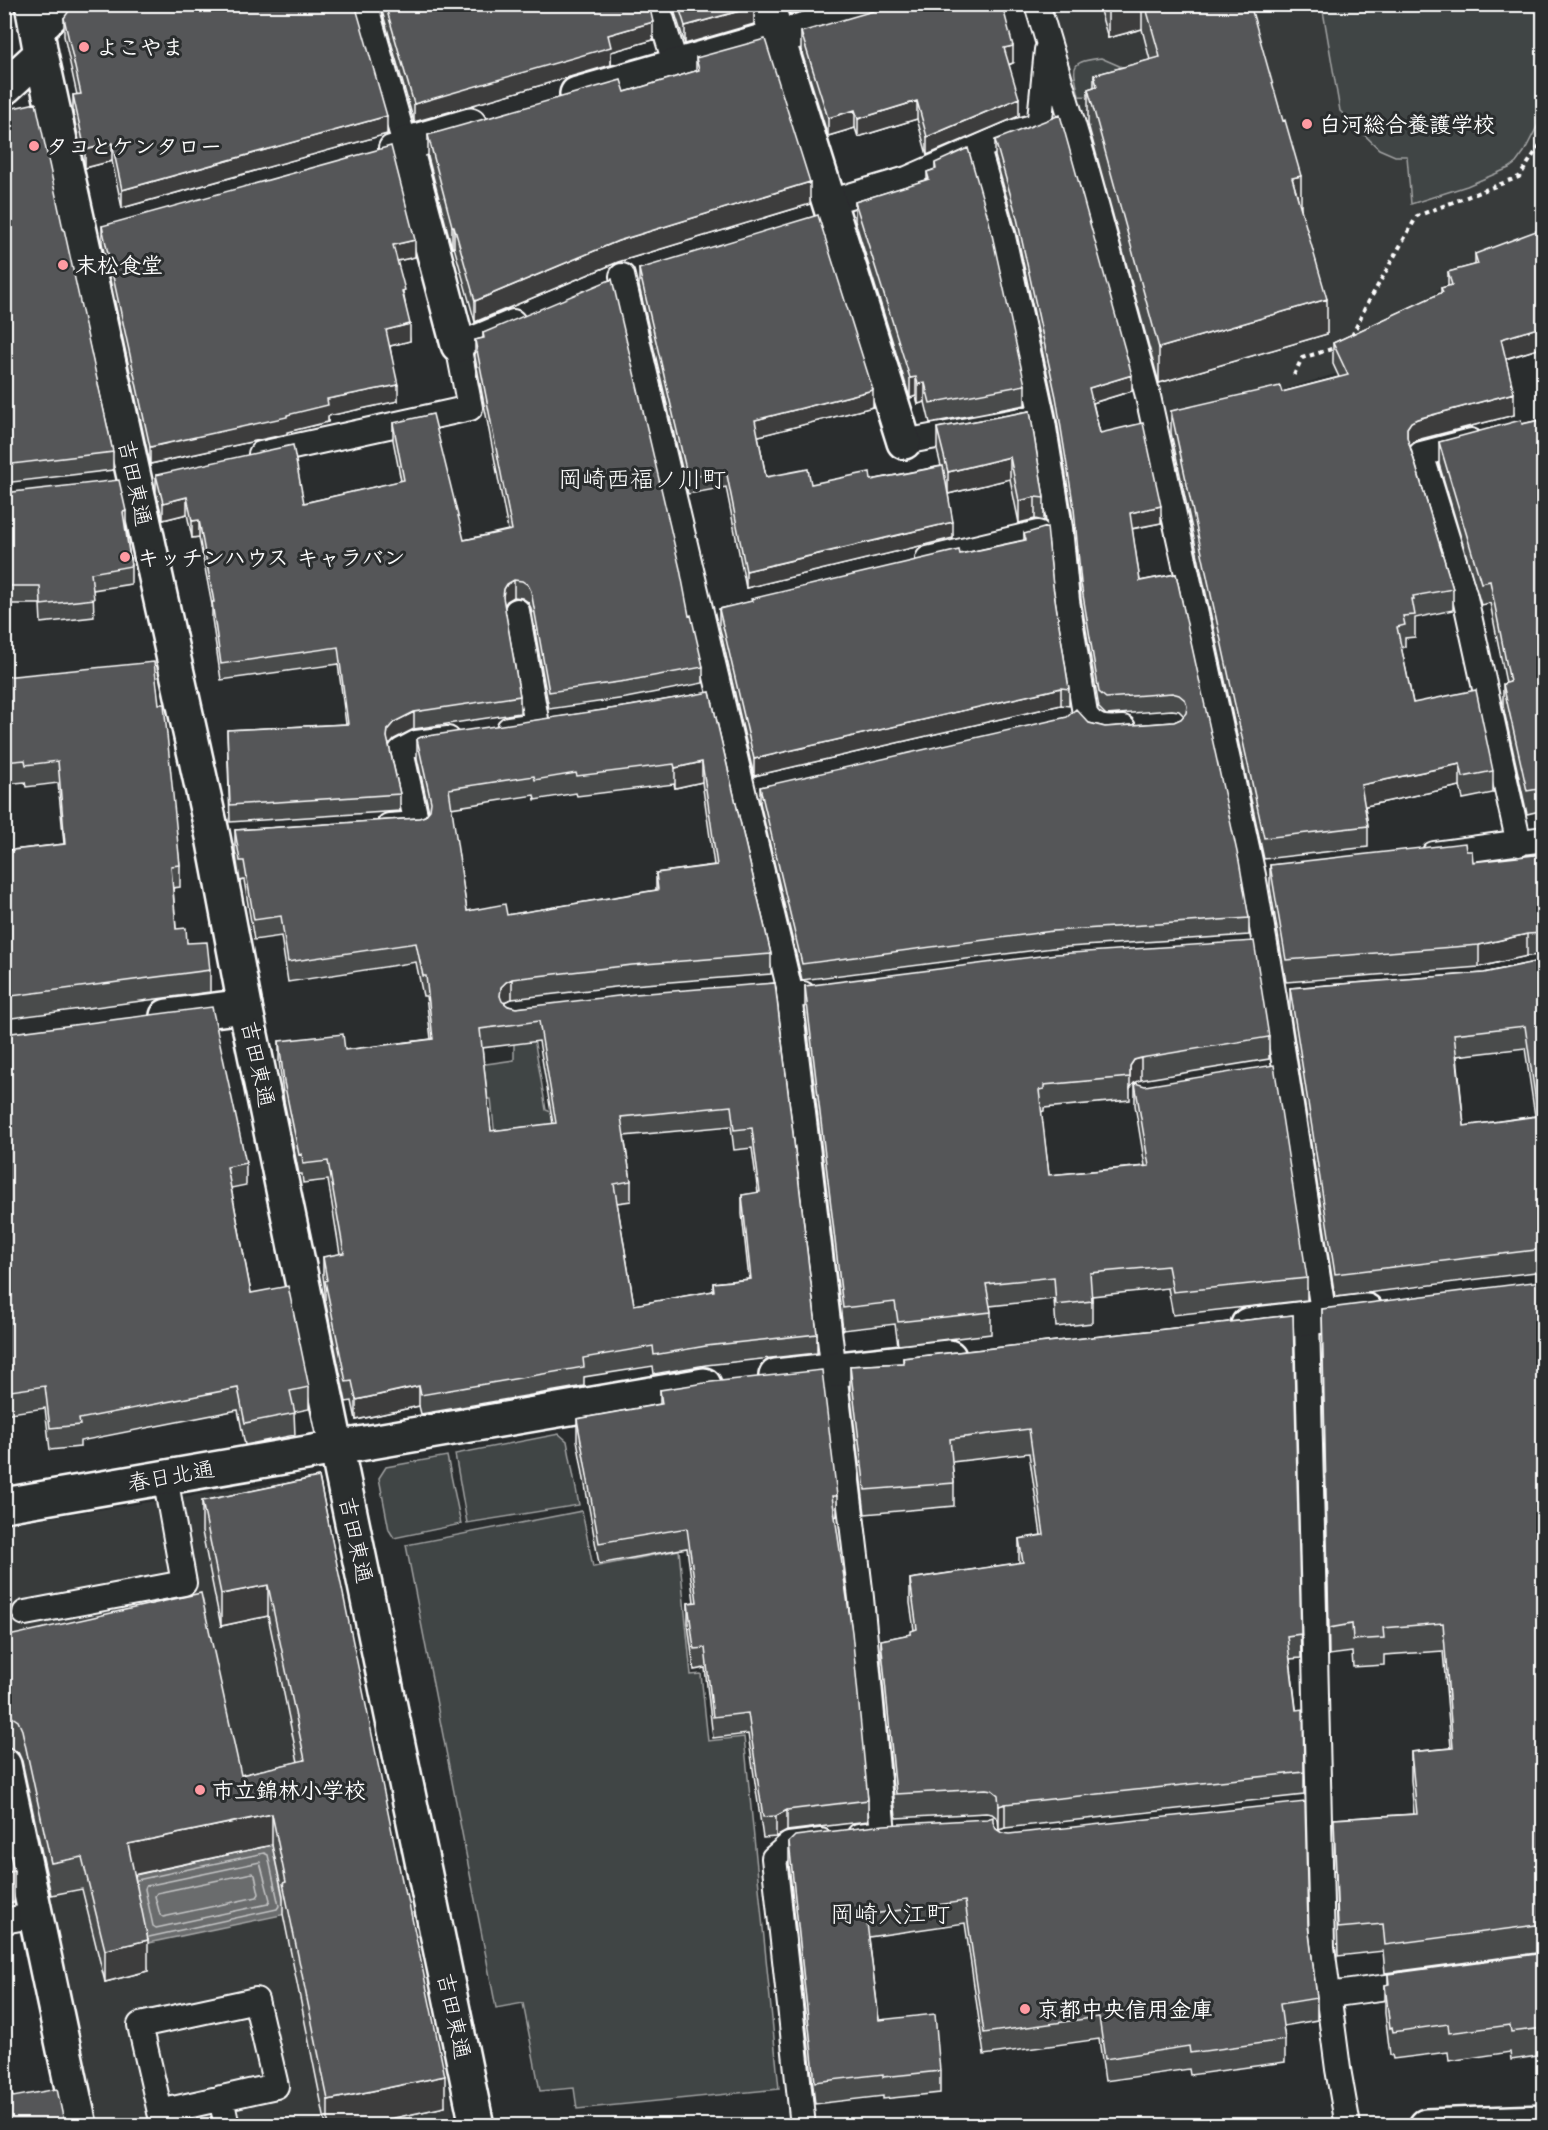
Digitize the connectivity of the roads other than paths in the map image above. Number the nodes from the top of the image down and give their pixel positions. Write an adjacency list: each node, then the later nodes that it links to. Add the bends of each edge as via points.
1 (63, 4): 7 (street)
2 (365, 4): 14 (lane)
3 (657, 4): 10 (lane)
4 (767, 4): 8 (street)
5 (893, 4): 8 (street)
6 (1037, 4): 9 (lane)
7 (37, 29): 11 (street); 38 (street, 吉田東通, via 94,230 135,481 224,836)
8 (778, 37): 10 (street); 17 (street)
9 (1048, 39): 15 (lane, via 1040,119 1036,126); 40 (lane, via 1147,392 1264,874 1253,949 1286,996)
10 (676, 66): 12 (street)
11 (4, 88)
12 (552, 102)
13 (495, 118): 14 (street)
14 (405, 144): 16 (lane); 20 (street)
15 (978, 149): 17 (lane); 21 (lane, via 1003,237)
16 (370, 154)
17 (824, 211): 23 (street)
18 (622, 277): 29 (lane)
19 (534, 313): 20 (lane)
20 (458, 345): 24 (lane, via 470,408)
21 (1042, 416): 23 (lane); 30 (lane, via 1085,714 1090,723 1104,729)
22 (1488, 437): 33 (lane, via 1421,454 1464,593)
23 (904, 442)
24 (239, 459)
25 (1038, 533): 26 (lane)
26 (910, 564)
27 (724, 608): 29 (lane)
28 (517, 611): 31 (lane, via 548,724 416,743 401,751 417,824)
29 (700, 614): 36 (lane, via 708,697 754,790)
30 (1149, 726)
31 (372, 827)
32 (1544, 839): 33 (lane)
33 (1519, 844): 34 (lane)
34 (1414, 856)
35 (765, 988): 36 (lane)
36 (789, 991): 37 (lane); 46 (lane)
37 (821, 992)
38 (245, 1006): 39 (street); 47 (street, 吉田東通)
39 (142, 1019)
40 (1284, 1071): 41 (lane); 43 (lane)
41 (1261, 1075)
42 (1393, 1308): 43 (street)
43 (1316, 1318): 44 (street); 54 (lane, via 1307,1809)
44 (1215, 1329)
45 (983, 1354): 46 (street, 春日北通)
46 (834, 1369): 47 (street, 春日北通, via 736,1381); 60 (lane, via 861,1598 895,1832 789,1845 774,1858)
47 (337, 1448): 48 (street, 春日北通); 59 (street, 吉田東通)
48 (165, 1477): 49 (street, 春日北通); 50 (lane, via 184,1583)
49 (4, 1505)
50 (25, 1613)
51 (4, 1765): 52 (street)
52 (20, 1918): 57 (street)
53 (1442, 1980): 54 (lane)
54 (1329, 1995): 61 (lane)
55 (221, 2098): 55 (lane, via 160,2112 140,2025 256,2000 276,2086); 58 (lane)
56 (1544, 2122): 62 (street)
57 (80, 2126)
58 (227, 2126)
59 (477, 2126)
60 (803, 2126)
61 (1348, 2126)
62 (1426, 2126)

